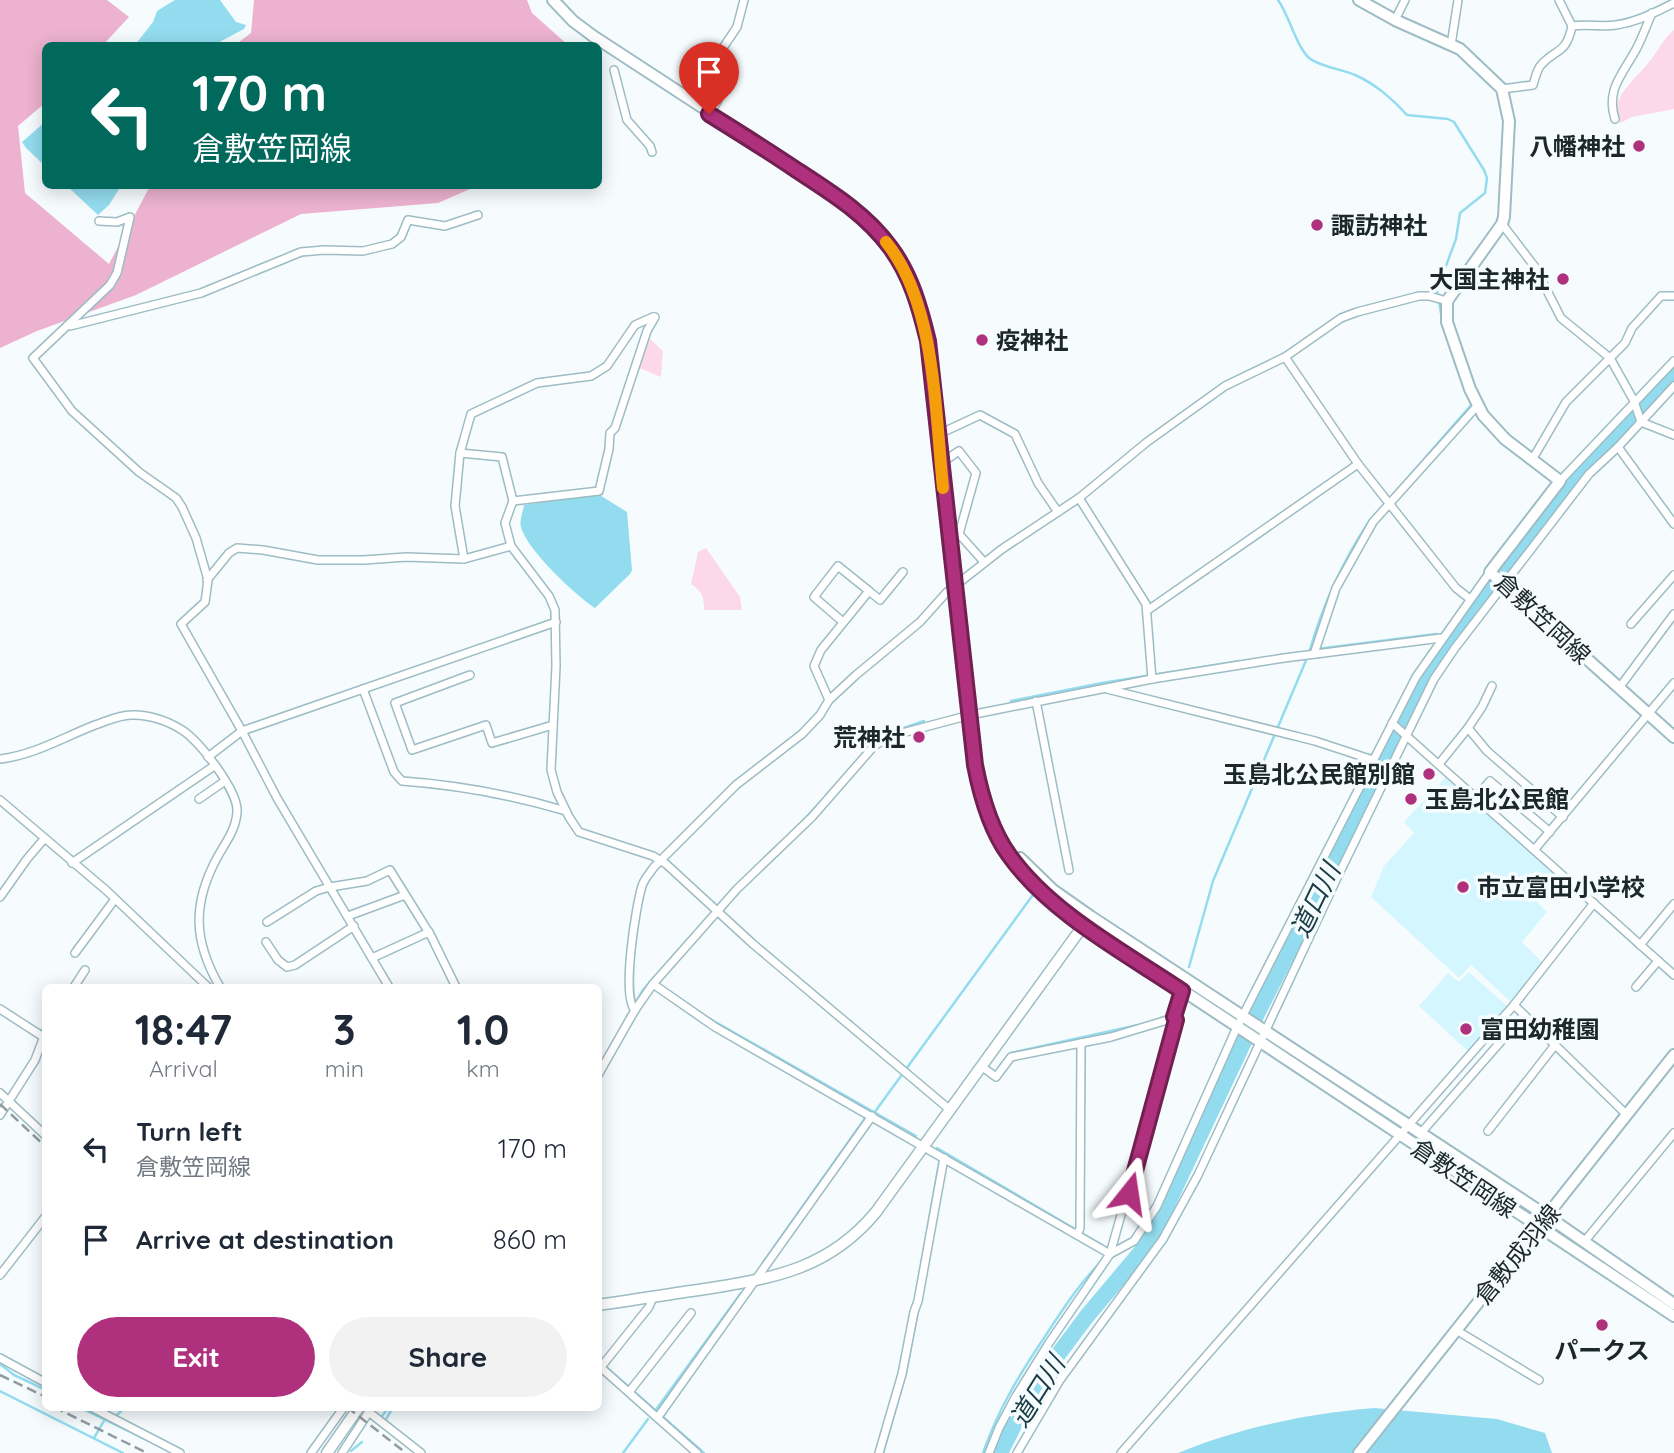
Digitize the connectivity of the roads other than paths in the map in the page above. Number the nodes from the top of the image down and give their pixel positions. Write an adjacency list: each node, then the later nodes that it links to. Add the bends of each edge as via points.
1 (553, 0): 12 (main road, 倉敷笠岡線)
2 (744, 0): 16 (street, via 737,27 702,79 704,88 718,100)
3 (1359, 0): 9 (main road)
4 (1405, 0): 9 (street)
5 (1458, 0): 13 (street)
6 (1559, 0): 10 (street)
7 (1674, 4): 8 (street)
8 (1652, 13): 10 (street, via 1615,26); 17 (street, via 1636,52 1614,85)
9 (1395, 20): 13 (main road)
10 (1572, 26): 15 (street, via 1566,45 1541,65 1533,85)
11 (602, 42): 16 (main road, 倉敷笠岡線)
12 (602, 42)
13 (1451, 45): 15 (main road)
14 (614, 70): 18 (street, via 627,120)
15 (1502, 89): 21 (main road, via 1509,121)
16 (709, 114): 32 (main road, 倉敷笠岡線, via 843,200 892,249 920,306)
17 (1615, 119)
18 (652, 152)
19 (478, 215): 24 (street, via 445,226 408,220 401,237 392,244 363,251 301,252 192,296)
20 (99, 221): 24 (street, via 130,217 117,273)
21 (1502, 224): 23 (main road); 26 (street, via 1535,267 1561,318)
22 (1674, 296): 26 (street, via 1661,296)
23 (1441, 299): 25 (street, via 1419,296 1357,312); 30 (main road)
24 (69, 326): 51 (street, via 33,358 72,411 180,503 196,538)
25 (1285, 356): 38 (street); 40 (street, via 1225,386)
26 (1610, 358): 29 (street); 37 (street, via 1566,402)
27 (1674, 361): 29 (street)
28 (1674, 386): 31 (street)
29 (1635, 404): 31 (street); 39 (street)
30 (1478, 405): 37 (main road, via 1505,439); 42 (street)
31 (1641, 420): 33 (street); 34 (street)
32 (937, 435): 43 (street, via 980,415 1015,434 1038,483); 52 (main road, 倉敷笠岡線)
33 (1674, 435)
34 (1618, 447): 44 (street); 50 (street, via 1588,474)
35 (460, 453): 41 (street, via 502,457); 41 (street, via 471,414 537,383 591,376 607,366 635,325 655,317 610,433 599,491); 46 (street, via 455,506)
36 (947, 459): 47 (street, via 959,451 975,473 959,534)
37 (1532, 460): 39 (main road)
38 (1357, 464): 42 (street); 55 (street)
39 (1560, 481): 50 (main road, 倉敷笠岡線)
40 (1079, 498): 43 (street); 55 (street)
41 (513, 501): 45 (street, via 505,523)
42 (1387, 503): 54 (street, via 1456,588); 61 (street, via 1336,587)
43 (1058, 512): 47 (street)
44 (1674, 524)
45 (511, 546): 46 (street); 57 (street, via 549,596)
46 (464, 559): 51 (street, via 318,559 237,548)
47 (984, 562): 52 (street)
48 (903, 572): 53 (street, via 880,600)
49 (1674, 575): 59 (street)
50 (1497, 578): 54 (street); 66 (main road, 倉敷笠岡線); 77 (street, via 1434,679)
51 (207, 580): 76 (street, via 205,602 181,624)
52 (955, 586): 69 (street); 71 (main road, 倉敷笠岡線)
53 (869, 591): 58 (street); 58 (street, via 838,566 814,597)
54 (1470, 598): 60 (street)
55 (1148, 610): 63 (street)
56 (1674, 614): 66 (street)
57 (556, 622): 67 (street); 74 (street)
58 (843, 622): 69 (street, via 814,667)
59 (1631, 624)
60 (1441, 638): 61 (street); 73 (street)
61 (1314, 654): 63 (street)
62 (470, 675): 74 (street, via 395,703 412,750 486,725 492,743)
63 (1152, 676): 68 (street)
64 (1674, 683): 72 (street)
65 (1492, 686): 75 (street)
66 (1619, 688): 72 (main road, 倉敷笠岡線)
67 (363, 689): 76 (street); 88 (street, via 401,781 480,790)
68 (1106, 689): 70 (street); 81 (street)
69 (829, 700): 94 (street, via 802,734 736,785)
70 (1036, 701): 71 (street); 96 (street)
71 (970, 715): 103 (street, via 899,732 874,746 812,817); 105 (main road, 倉敷笠岡線, via 980,790 1008,854 1054,904)
72 (1648, 715): 78 (main road, 倉敷笠岡線); 90 (street)
73 (1393, 723): 77 (street); 81 (street)
74 (553, 725): 88 (street, via 552,778)
75 (1468, 728): 82 (street); 90 (street, via 1487,751)
76 (242, 731): 79 (street); 97 (street)
77 (1406, 735): 82 (street); 131 (street)
78 (1674, 737)
79 (208, 757): 80 (street, via 185,732 158,719 131,715 28,754); 83 (street)
80 (0, 759)
81 (1373, 760): 129 (street)
82 (1439, 764): 85 (street)
83 (214, 766): 84 (street); 95 (street)
84 (225, 781): 86 (street); 118 (street, via 236,801 236,822 211,870 198,918 203,952)
85 (1476, 797): 91 (street, via 1490,780); 93 (street)
86 (199, 799)
87 (3, 802): 89 (street); 92 (street)
88 (566, 811): 94 (street, via 579,832)
89 (0, 813)
90 (1563, 817): 91 (street)
91 (1550, 832): 93 (street)
92 (44, 839): 95 (street); 99 (street)
93 (1535, 849): 101 (street)
94 (661, 860): 103 (street); 125 (street, via 643,883 640,897 629,968)
95 (72, 863): 100 (street)
96 (1069, 870)
97 (330, 887): 98 (street, via 367,881 390,870); 104 (street); 106 (street)
98 (405, 894): 104 (street); 108 (street)
99 (0, 897)
100 (115, 899): 111 (street); 117 (street)
101 (1594, 903): 110 (street); 124 (street)
102 (1674, 904): 110 (street)
103 (715, 911): 121 (street); 140 (street)
104 (348, 916): 107 (street)
105 (1087, 920): 123 (main road, 倉敷笠岡線); 129 (main road, 倉敷笠岡線); 136 (street)
106 (267, 922)
107 (354, 926): 109 (street, via 287,967); 112 (street)
108 (429, 932): 112 (street); 120 (street)
109 (265, 942)
110 (1640, 945): 113 (street)
111 (75, 953)
112 (372, 958): 119 (street)
113 (1658, 961): 115 (street); 122 (street)
114 (85, 970): 116 (street)
115 (1674, 975)
116 (76, 984)
117 (205, 984)
118 (219, 984)
119 (387, 984)
120 (455, 984)
121 (653, 984): 125 (street); 143 (street, via 715,1027)
122 (1636, 987)
123 (1182, 991): 127 (street); 129 (main road, 倉敷笠岡線)
124 (1514, 1005): 128 (street); 144 (street)
125 (633, 1008): 137 (street)
126 (0, 1009): 130 (street)
127 (1175, 1015): 133 (street); 156 (street)
128 (1524, 1015): 134 (street); 147 (street)
129 (1240, 1022): 131 (main road, 倉敷笠岡線); 156 (street, via 1157,1206 1134,1241)
130 (42, 1034)
131 (1262, 1037): 144 (main road, 倉敷笠岡線); 185 (street, via 1163,1239 1060,1380)
132 (42, 1041): 139 (street)
133 (1083, 1043): 136 (street, via 1011,1057 996,1077); 154 (street)
134 (1555, 1045): 142 (street); 145 (street)
135 (1674, 1055): 142 (main road, 倉敷成羽線)
136 (981, 1066): 140 (street)
137 (602, 1067)
138 (0, 1093): 139 (street)
139 (9, 1101): 141 (street); 146 (street)
140 (949, 1109): 149 (street)
141 (0, 1115)
142 (1627, 1115): 151 (main road, 倉敷成羽線)
143 (872, 1116): 149 (street); 158 (street)
144 (1404, 1131): 147 (main road, 倉敷笠岡線); 153 (main road, 倉敷笠岡線); 186 (street)
145 (1488, 1131)
146 (42, 1132)
147 (1420, 1133): 151 (main road, 倉敷笠岡線)
148 (1674, 1133): 155 (street)
149 (924, 1146): 150 (street); 158 (street, via 876,1212 845,1242 800,1268)
150 (942, 1156): 154 (street); 183 (street, via 918,1301)
151 (1547, 1216): 153 (main road, 倉敷成羽線); 155 (main road, 倉敷笠岡線)
152 (42, 1221): 157 (street)
153 (1538, 1228): 160 (main road, 倉敷笠岡線); 164 (main road, 倉敷成羽線)
154 (1078, 1233): 156 (street)
155 (1584, 1242): 160 (main road, 倉敷笠岡線)
156 (1108, 1253): 184 (street, via 1016,1396)
157 (0, 1275)
158 (756, 1281): 159 (street); 176 (street)
159 (653, 1297): 161 (street); 166 (street)
160 (1669, 1300): 163 (main road, 倉敷笠岡線)
161 (602, 1303)
162 (691, 1313): 170 (street)
163 (1674, 1316)
164 (1456, 1330): 168 (street); 187 (main road, 倉敷成羽線)
165 (0, 1358): 169 (street)
166 (602, 1364)
167 (602, 1366): 170 (street)
168 (1539, 1380)
169 (42, 1382)
170 (630, 1390): 176 (street)
171 (98, 1411): 177 (street)
172 (341, 1411): 178 (street)
173 (356, 1411): 179 (street)
174 (370, 1411): 180 (street)
175 (372, 1411): 181 (street)
176 (660, 1414): 182 (street)
177 (180, 1453)
178 (311, 1453)
179 (327, 1453)
180 (342, 1453)
181 (421, 1453)
182 (697, 1453)
183 (879, 1453)
184 (989, 1453)
185 (1017, 1453)
186 (1121, 1453)
187 (1359, 1453)

